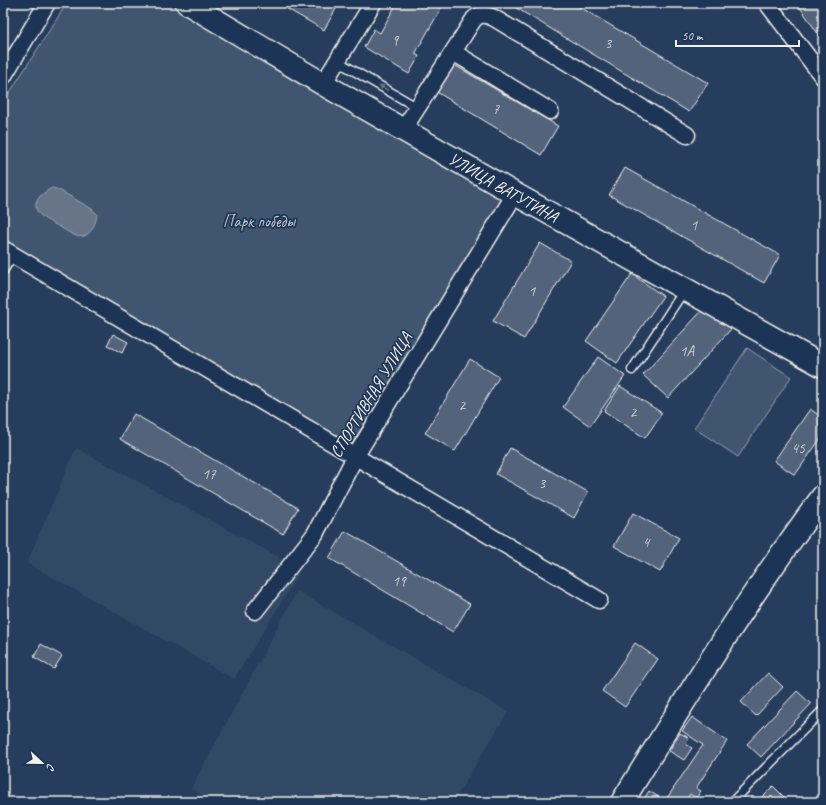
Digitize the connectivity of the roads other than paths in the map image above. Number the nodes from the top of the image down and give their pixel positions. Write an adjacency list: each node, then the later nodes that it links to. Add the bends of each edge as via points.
1 (47, 3): 7 (street)
2 (767, 3): 8 (street)
3 (199, 6): 9 (street, УЛИЦА ВАТУТИНА)
4 (369, 6): 6 (street)
5 (453, 52): 10 (street); 11 (street); 13 (street, via 474,19 478,15 489,15)
6 (338, 61): 9 (street); 10 (lane, one-way to 6)
7 (3, 77)
8 (823, 77)
9 (323, 84): 12 (street, УЛИЦА ВАТУТИНА)
10 (418, 108): 12 (street)
11 (550, 111)
12 (403, 130): 14 (street, УЛИЦА ВАТУТИНА)
13 (686, 135)
14 (515, 194): 17 (street, УЛИЦА ВАТУТИНА); 20 (street, СПОРТИВНАЯ УЛИЦА)
15 (8, 252): 16 (lane); 20 (street)
16 (3, 271)
17 (684, 289): 18 (street, УЛИЦА ВАТУТИНА); 19 (lane)
18 (823, 366)
19 (632, 370)
20 (355, 457): 22 (street); 23 (street, СПОРТИВНАЯ УЛИЦА, via 314,534)
21 (823, 496): 25 (street, via 691,689)
22 (599, 600)
23 (255, 611)
24 (823, 710): 26 (lane)
25 (622, 802)
26 (732, 802)

